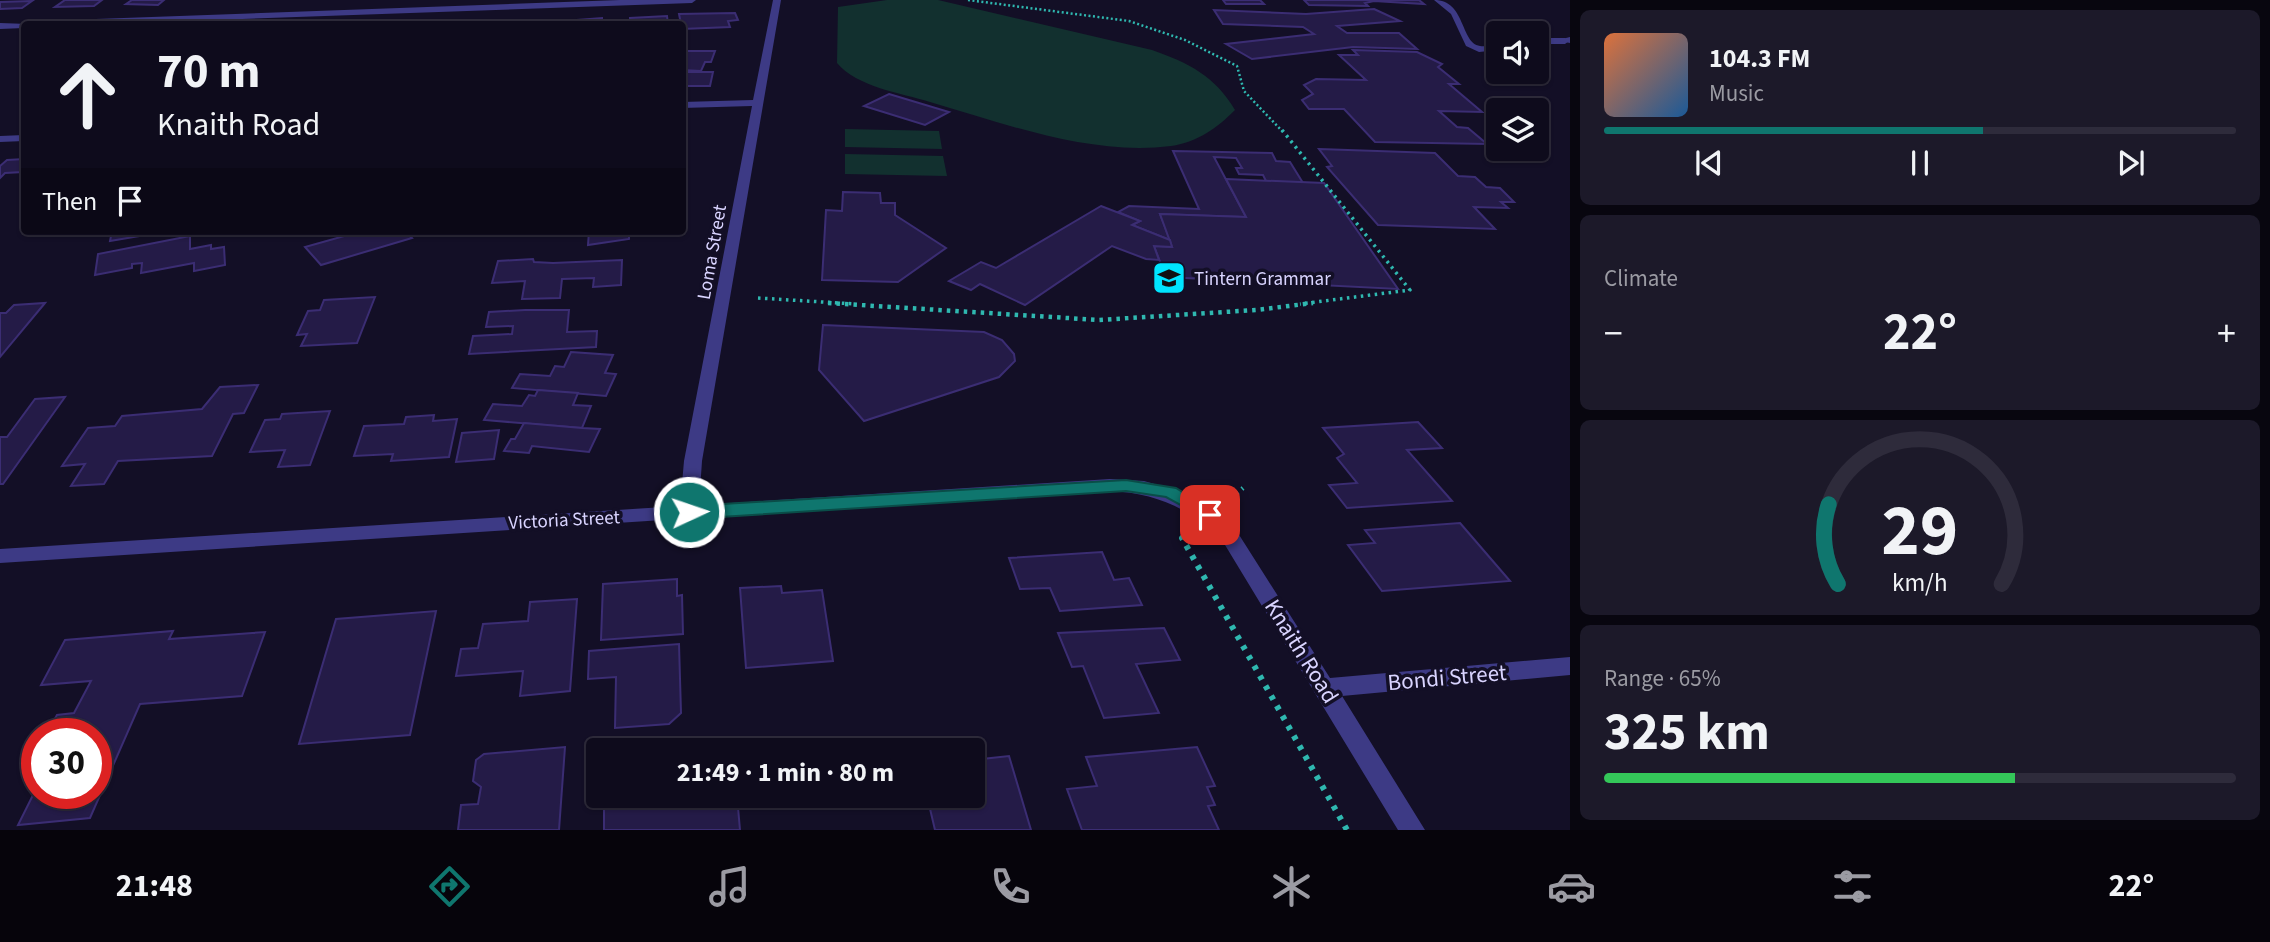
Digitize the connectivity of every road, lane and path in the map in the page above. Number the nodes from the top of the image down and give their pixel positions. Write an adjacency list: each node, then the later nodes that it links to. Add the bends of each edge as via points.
1 (692, 0): 5 (street)
2 (777, 0): 11 (street, Loma Street)
3 (968, 0): 15 (path, via 1093,14 1160,30 1237,66 1244,91 1296,145 1410,290 1256,310 1099,320)
4 (1438, 0): 10 (lane, via 1454,13 1469,44)
5 (122, 21)
6 (21, 25): 7 (street)
7 (0, 26)
8 (1549, 41): 9 (lane)
9 (1567, 41)
10 (1486, 48)
11 (756, 103): 12 (street); 17 (street, Loma Street)
12 (686, 106)
13 (21, 138): 14 (street)
14 (0, 139)
15 (758, 298)
16 (1170, 492): 17 (street, Victoria Street, via 1110,485); 21 (street, Knaith Road, via 1210,515 1229,535)
17 (689, 512): 19 (street, Victoria Street)
18 (1182, 538): 22 (path)
19 (0, 556)
20 (1570, 666): 21 (street, Bondi Street)
21 (1325, 688): 23 (street, Knaith Road)
22 (1347, 830)
23 (1412, 830)

